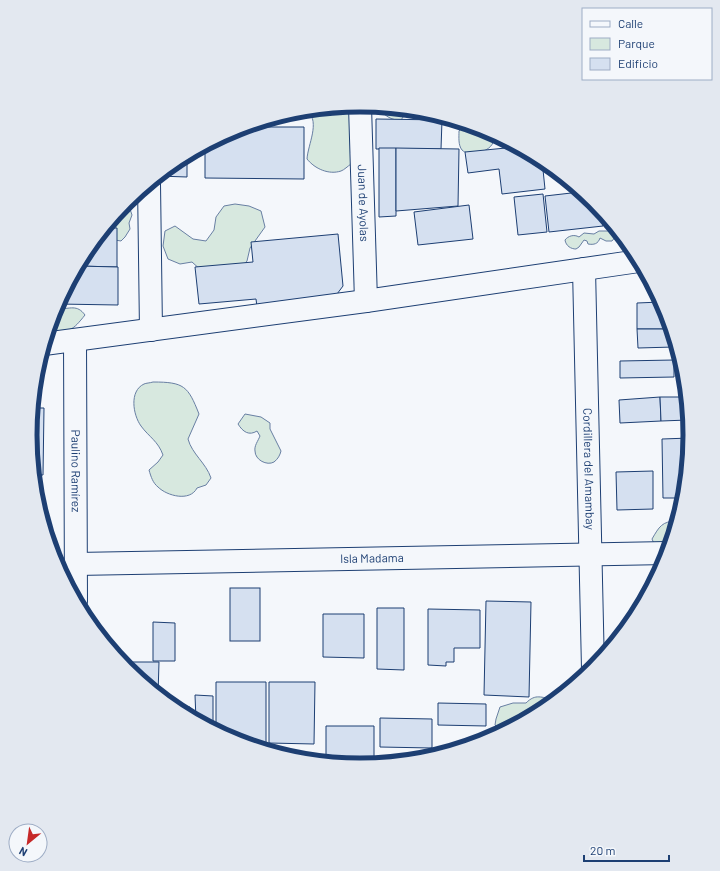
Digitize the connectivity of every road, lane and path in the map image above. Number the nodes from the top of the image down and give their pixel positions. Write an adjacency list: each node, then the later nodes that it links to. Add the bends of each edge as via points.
1 (360, 112): 5 (street, Juan de Ayolas)
2 (149, 191): 6 (street)
3 (633, 262): 4 (street)
4 (584, 269): 5 (street); 10 (street, Cordillera del Amambay)
5 (366, 301): 6 (street)
6 (151, 330): 7 (street)
7 (75, 340): 8 (street); 11 (street, Paulino Ramírez)
8 (51, 343)
9 (660, 553): 10 (street, Isla Madama)
10 (592, 554): 11 (street, Isla Madama); 13 (street, Cordillera del Amambay)
11 (76, 564): 12 (street, Paulino Ramírez)
12 (76, 589)
13 (594, 658)

